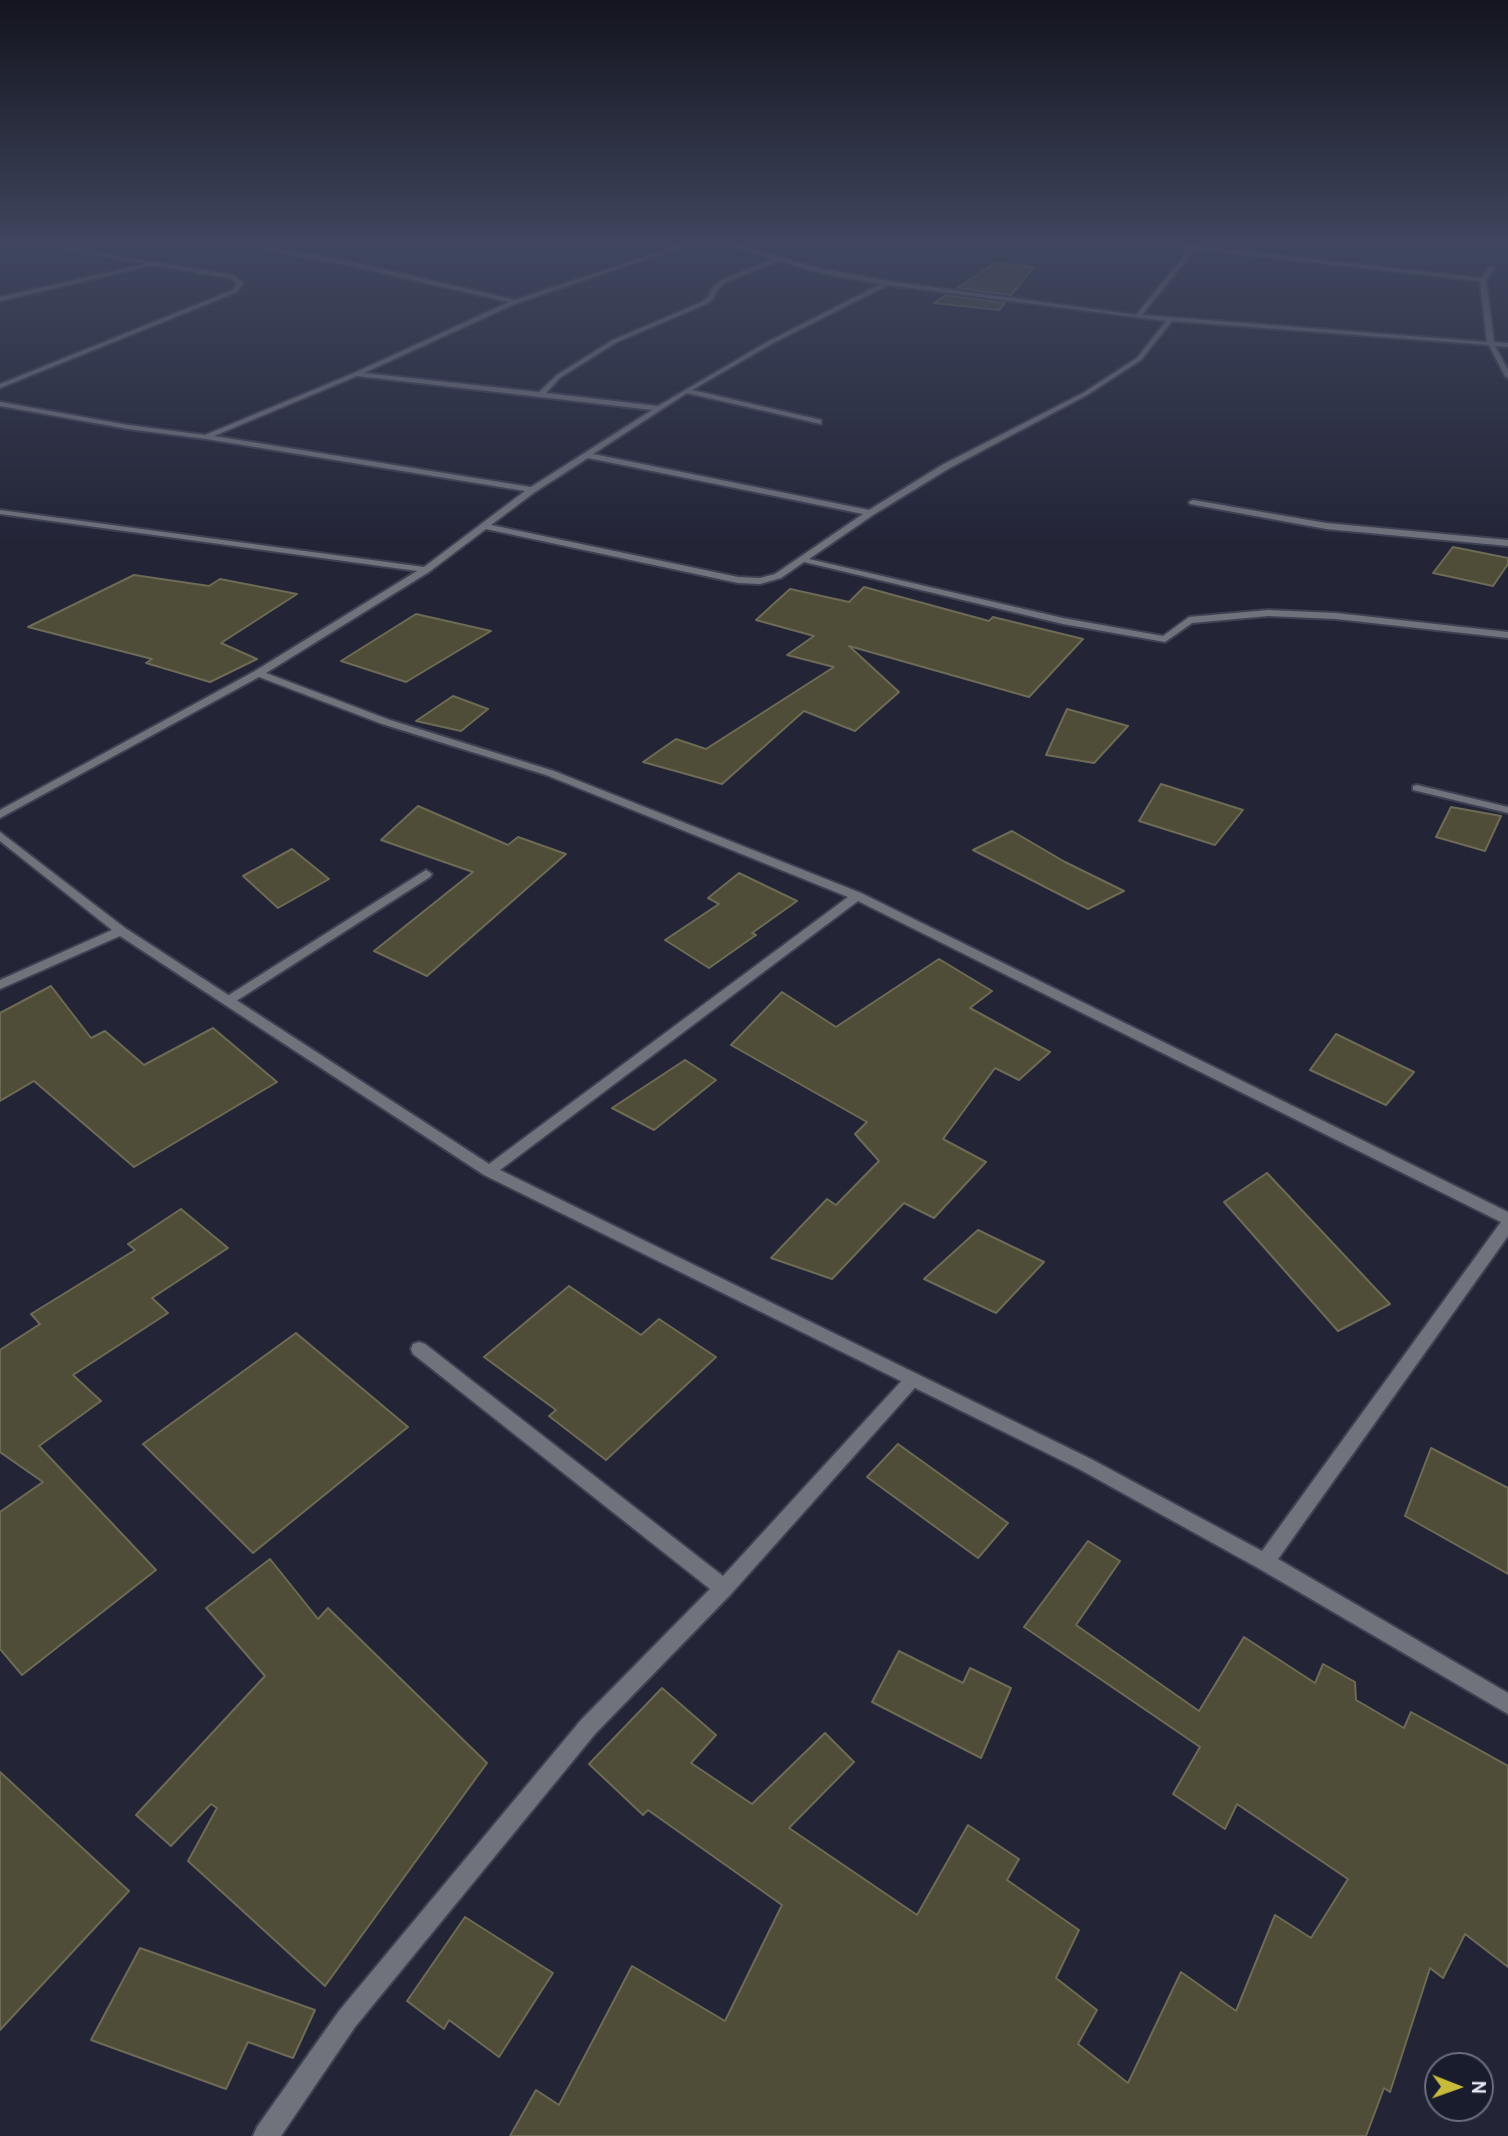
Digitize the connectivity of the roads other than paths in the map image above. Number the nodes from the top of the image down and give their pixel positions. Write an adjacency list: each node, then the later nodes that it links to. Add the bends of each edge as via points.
1 (100, 346): 9 (street)
2 (419, 346): 7 (street)
3 (608, 346): 11 (street, via 559,376)
4 (765, 346): 10 (street)
5 (1150, 346): 20 (street, via 1139,359 1085,394 945,467)
6 (1492, 346): 8 (street)
7 (356, 374): 11 (street); 15 (street)
8 (1508, 376)
9 (0, 386)
10 (686, 391): 13 (street); 14 (street)
11 (540, 395): 13 (street)
12 (0, 404): 15 (street)
13 (657, 408): 16 (street)
14 (818, 422)
15 (206, 437): 17 (street)
16 (586, 455): 17 (street); 20 (street)
17 (532, 489): 21 (street)
18 (1193, 502): 22 (street, via 1325,526)
19 (0, 512): 24 (street)
20 (870, 513): 23 (street)
21 (485, 526): 23 (street, via 738,580 778,576); 24 (street)
22 (1508, 543)
23 (800, 559): 25 (street, via 1063,621 1165,639 1189,620 1268,613)
24 (426, 570): 26 (street)
25 (1508, 635)
26 (258, 673): 29 (street); 32 (street, via 386,722 550,773)
27 (1417, 788): 28 (street)
28 (1508, 810)
29 (0, 815)
30 (0, 835): 33 (street)
31 (426, 874): 35 (street)
32 (857, 896): 36 (street); 37 (street)
33 (121, 931): 34 (street); 35 (street)
34 (0, 985)
35 (228, 1000): 36 (street)
36 (489, 1171): 39 (street)
37 (1508, 1221): 40 (street)
38 (419, 1349): 41 (street)
39 (912, 1381): 40 (street, via 1085,1465); 41 (street)
40 (1265, 1562): 42 (street)
41 (724, 1588): 43 (street, via 580,1738 347,2019)
42 (1508, 1704)
43 (267, 2136)

